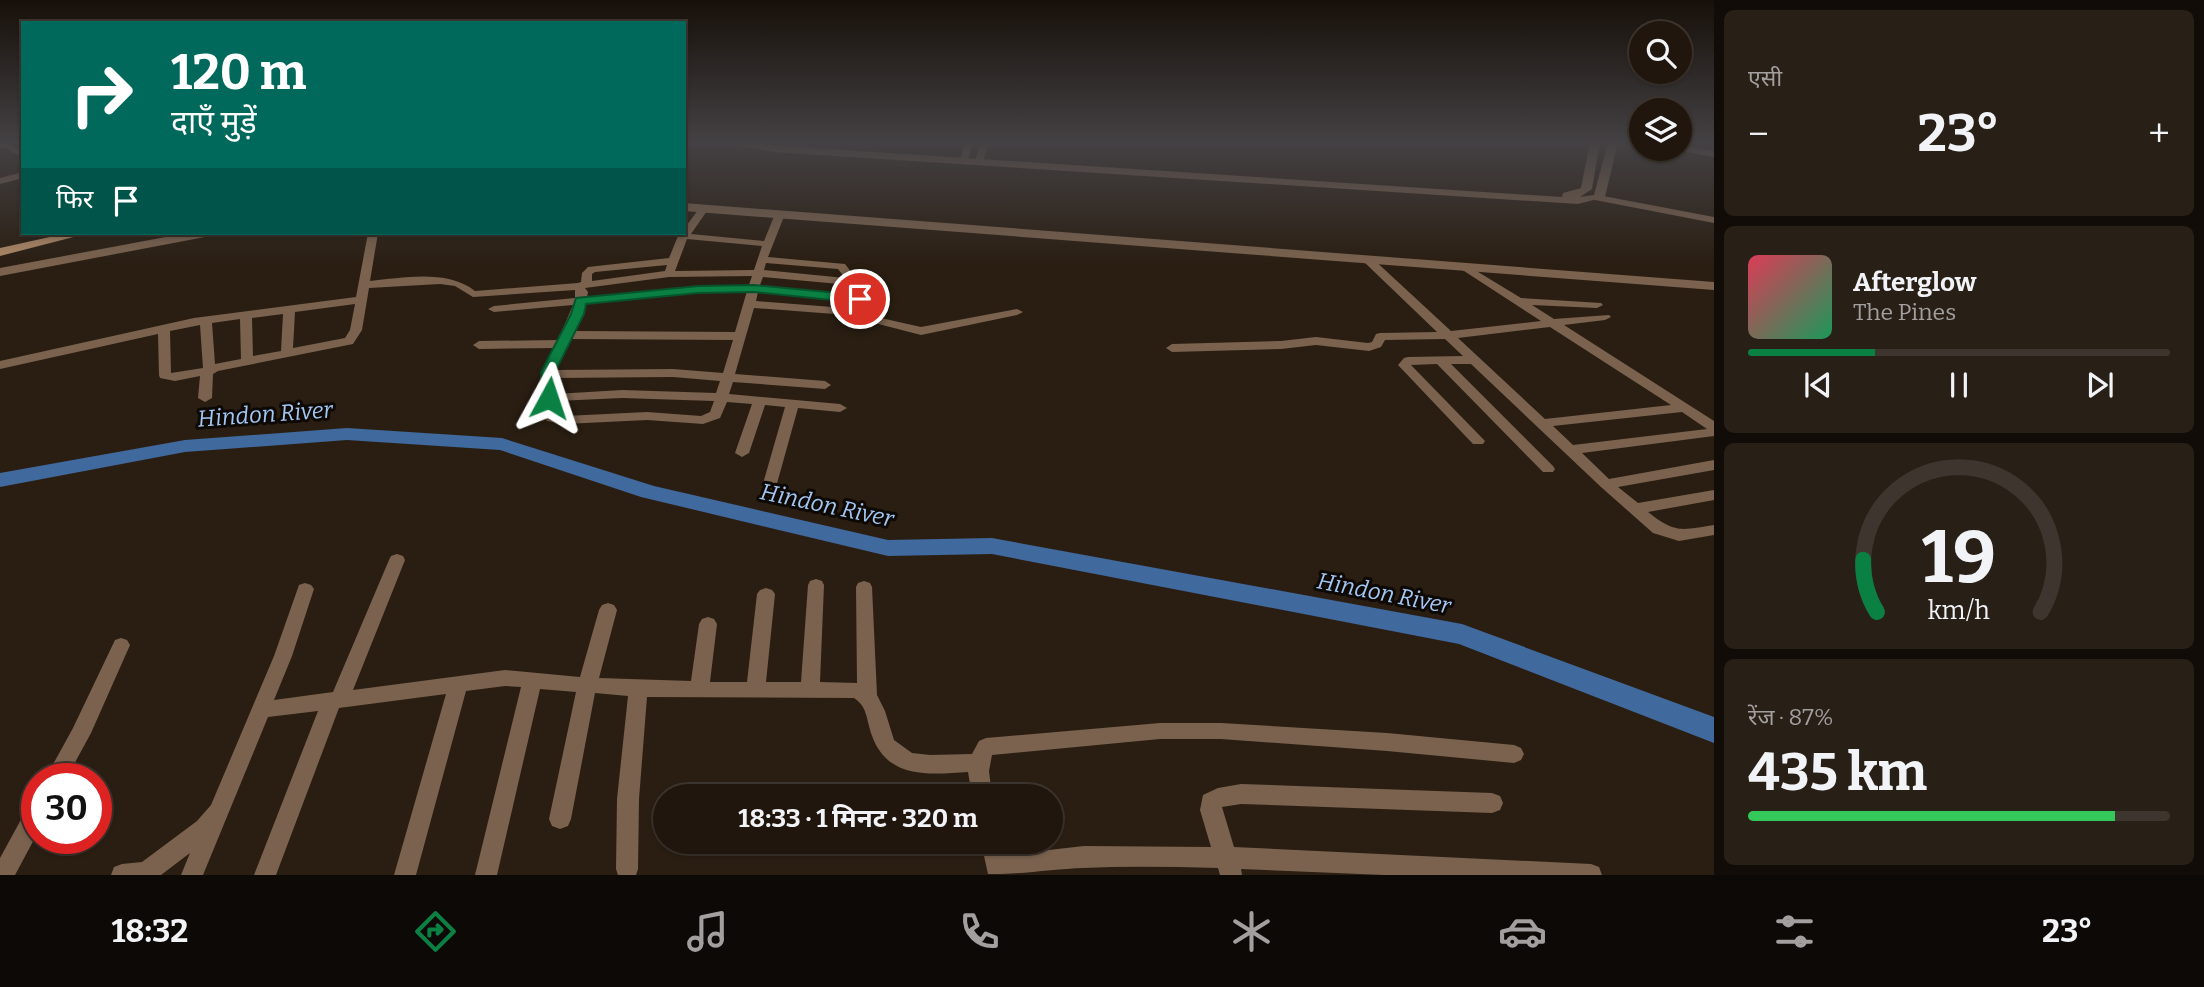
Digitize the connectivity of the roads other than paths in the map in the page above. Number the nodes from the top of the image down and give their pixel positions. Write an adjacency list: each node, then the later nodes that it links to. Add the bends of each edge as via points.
1 (1311, 183): 6 (street, via 1561,200)
2 (1383, 183): 5 (street)
3 (1587, 183): 5 (street)
4 (1601, 183): 6 (street)
5 (1580, 194): 6 (street)
6 (1596, 198): 9 (street)
7 (686, 206): 8 (street)
8 (704, 208): 10 (street); 13 (street)
9 (1658, 209): 11 (street); 12 (street, via 1674,222)
10 (780, 214): 20 (street); 22 (street)
11 (1714, 220)
12 (1714, 229)
13 (686, 232)
14 (40, 235): 19 (main road)
15 (74, 235): 21 (main road)
16 (194, 235): 26 (street)
17 (373, 235): 30 (street)
18 (683, 236): 20 (street); 24 (street)
19 (0, 244)
20 (768, 244): 23 (street)
21 (0, 252)
22 (1367, 259): 25 (street); 49 (street)
23 (762, 260): 27 (street); 29 (street, via 841,266)
24 (674, 261): 28 (street); 31 (street, via 592,269)
25 (1465, 267): 32 (street); 37 (street)
26 (0, 272)
27 (758, 273): 28 (street); 29 (street); 33 (street)
28 (669, 274): 31 (street)
29 (854, 282): 34 (street)
30 (363, 285): 31 (street, via 453,282 472,294); 35 (street)
31 (582, 285): 36 (street)
32 (1714, 286)
33 (754, 288): 34 (street); 36 (street); 38 (street)
34 (860, 299): 43 (street)
35 (361, 300): 41 (street); 54 (street, via 356,330 349,341)
36 (580, 300): 40 (street); 51 (street)
37 (1515, 301): 39 (street); 47 (street)
38 (750, 304): 43 (street); 50 (street)
39 (1598, 305)
40 (494, 309)
41 (289, 310): 44 (street); 54 (street)
42 (1017, 312): 43 (street, via 921,331 873,321)
43 (864, 313)
44 (246, 316): 46 (street); 57 (street)
45 (1605, 317): 47 (street)
46 (206, 321): 48 (street); 59 (street)
47 (1551, 325): 49 (street); 69 (street)
48 (164, 329): 58 (street); 59 (street, via 167,377)
49 (1450, 335): 53 (street, via 1380,337 1368,347 1316,341); 56 (street)
50 (741, 336): 51 (street); 61 (street)
51 (565, 339): 52 (street); 60 (street)
52 (479, 345)
53 (1172, 348)
54 (287, 354): 57 (street)
55 (1440, 360): 56 (street); 73 (street, via 1408,360 1404,365); 77 (street)
56 (1474, 360): 70 (street)
57 (247, 361): 59 (street)
58 (0, 365)
59 (209, 370): 64 (street)
60 (548, 374): 61 (street); 65 (street)
61 (729, 376): 62 (street); 63 (street)
62 (825, 385)
63 (722, 397): 65 (street, via 592,393); 65 (street, via 715,415 703,420 647,416 559,420 552,418); 66 (street)
64 (205, 398)
65 (549, 398)
66 (760, 401): 67 (street); 75 (street)
67 (792, 404): 68 (street); 79 (street)
68 (840, 408)
69 (1684, 408): 70 (street); 71 (street)
70 (1544, 423): 74 (street)
71 (1714, 427)
72 (1714, 432): 74 (street)
73 (1478, 441)
74 (1572, 450): 78 (street)
75 (743, 453)
76 (1714, 465): 78 (street)
77 (1548, 469)
78 (1606, 484): 81 (street)
79 (769, 487)
80 (1714, 495): 81 (street)
81 (1634, 509): 82 (street, via 1667,534)
82 (1714, 530)
83 (397, 560): 99 (street)
84 (816, 585): 96 (street)
85 (864, 587): 98 (street)
86 (305, 589): 100 (street)
87 (766, 594): 95 (street)
88 (608, 610): 93 (street)
89 (708, 624): 94 (street)
90 (121, 645): 102 (street)
91 (533, 680): 92 (street); 93 (street); 118 (street)
92 (458, 684): 99 (street); 117 (street)
93 (587, 686): 97 (street); 107 (street)
94 (700, 687): 95 (street); 97 (street)
95 (755, 688): 96 (street)
96 (810, 688): 98 (street, via 853,690)
97 (639, 689): 110 (street, via 628,799)
98 (867, 696): 103 (street, via 885,743 903,760)
99 (336, 700): 100 (street); 116 (street)
100 (262, 710): 106 (street)
101 (1514, 754): 103 (street, via 1290,735 1160,731 996,744 986,747)
102 (64, 763)
103 (979, 763): 104 (street)
104 (981, 784)
105 (1492, 803): 109 (street, via 1241,794 1218,798 1211,802 1211,810)
106 (219, 812): 112 (street); 115 (street)
107 (560, 819)
108 (21, 842): 113 (street)
109 (1228, 867): 111 (street, via 1136,856 1044,858); 119 (street)
110 (627, 869)
111 (998, 871)
112 (144, 874): 114 (street)
113 (3, 875)
114 (122, 875)
115 (192, 875)
116 (265, 875)
117 (405, 875)
118 (486, 875)
119 (1591, 875)

